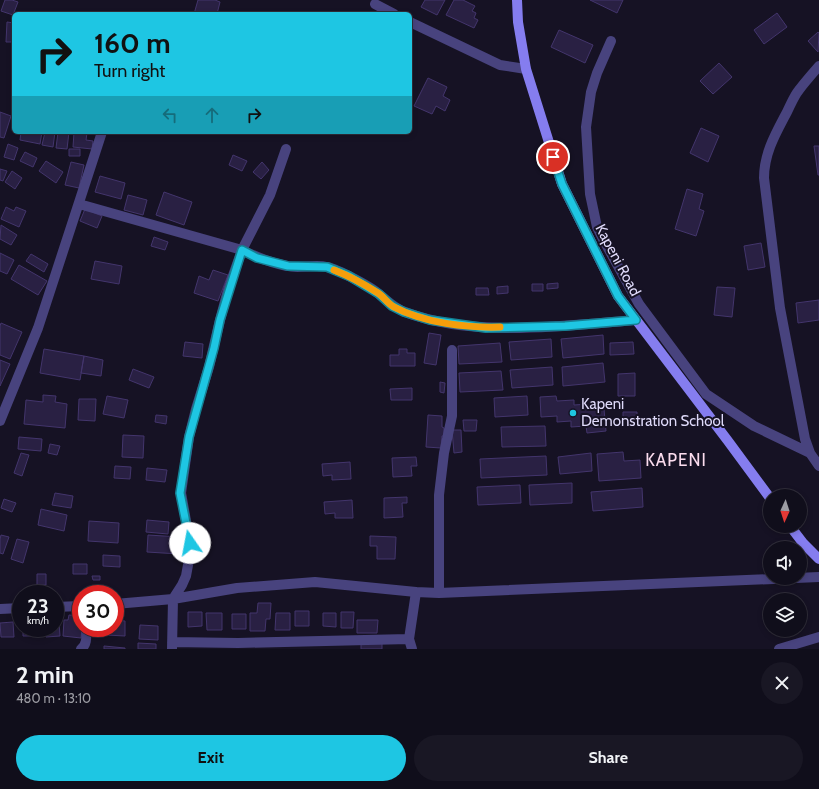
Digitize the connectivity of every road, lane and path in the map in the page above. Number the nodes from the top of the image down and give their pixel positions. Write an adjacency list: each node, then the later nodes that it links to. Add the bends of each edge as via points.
1 (516, 0): 7 (main road, Kapeni Road)
2 (375, 4): 3 (street)
3 (390, 12)
4 (412, 23): 7 (street, via 500,65)
5 (611, 41): 15 (street, via 591,92 586,127 590,194 603,239 639,304 706,394 754,426)
6 (819, 66): 15 (street, via 798,91 780,125 764,166 780,308 805,439)
7 (526, 69): 12 (main road, Kapeni Road, via 562,184 618,296)
8 (101, 134): 10 (street)
9 (286, 150): 11 (street, via 270,195)
10 (78, 204): 11 (street); 14 (street, via 38,328)
11 (242, 250): 12 (street, via 257,258 288,266 327,267 349,276 379,294 392,306 430,320 486,328 565,326); 23 (street, via 220,320 189,437 180,493 190,554 186,576)
12 (636, 320): 17 (main road, Kapeni Road)
13 (452, 350): 22 (street, via 452,416 439,496)
14 (0, 420)
15 (810, 453): 16 (street)
16 (819, 466)
17 (763, 489)
18 (795, 533): 19 (main road)
19 (819, 559)
20 (819, 577): 22 (street)
21 (416, 592): 22 (street); 23 (street, via 315,582 237,588); 29 (street)
22 (440, 593)
23 (173, 599): 24 (street); 31 (street)
24 (124, 603)
25 (12, 608): 26 (street)
26 (0, 609)
27 (86, 637): 33 (street)
28 (819, 637): 35 (street)
29 (409, 639): 30 (street); 34 (street)
30 (347, 645): 32 (street)
31 (172, 646): 32 (street)
32 (238, 646)
33 (82, 649)
34 (412, 649)
35 (779, 649)

